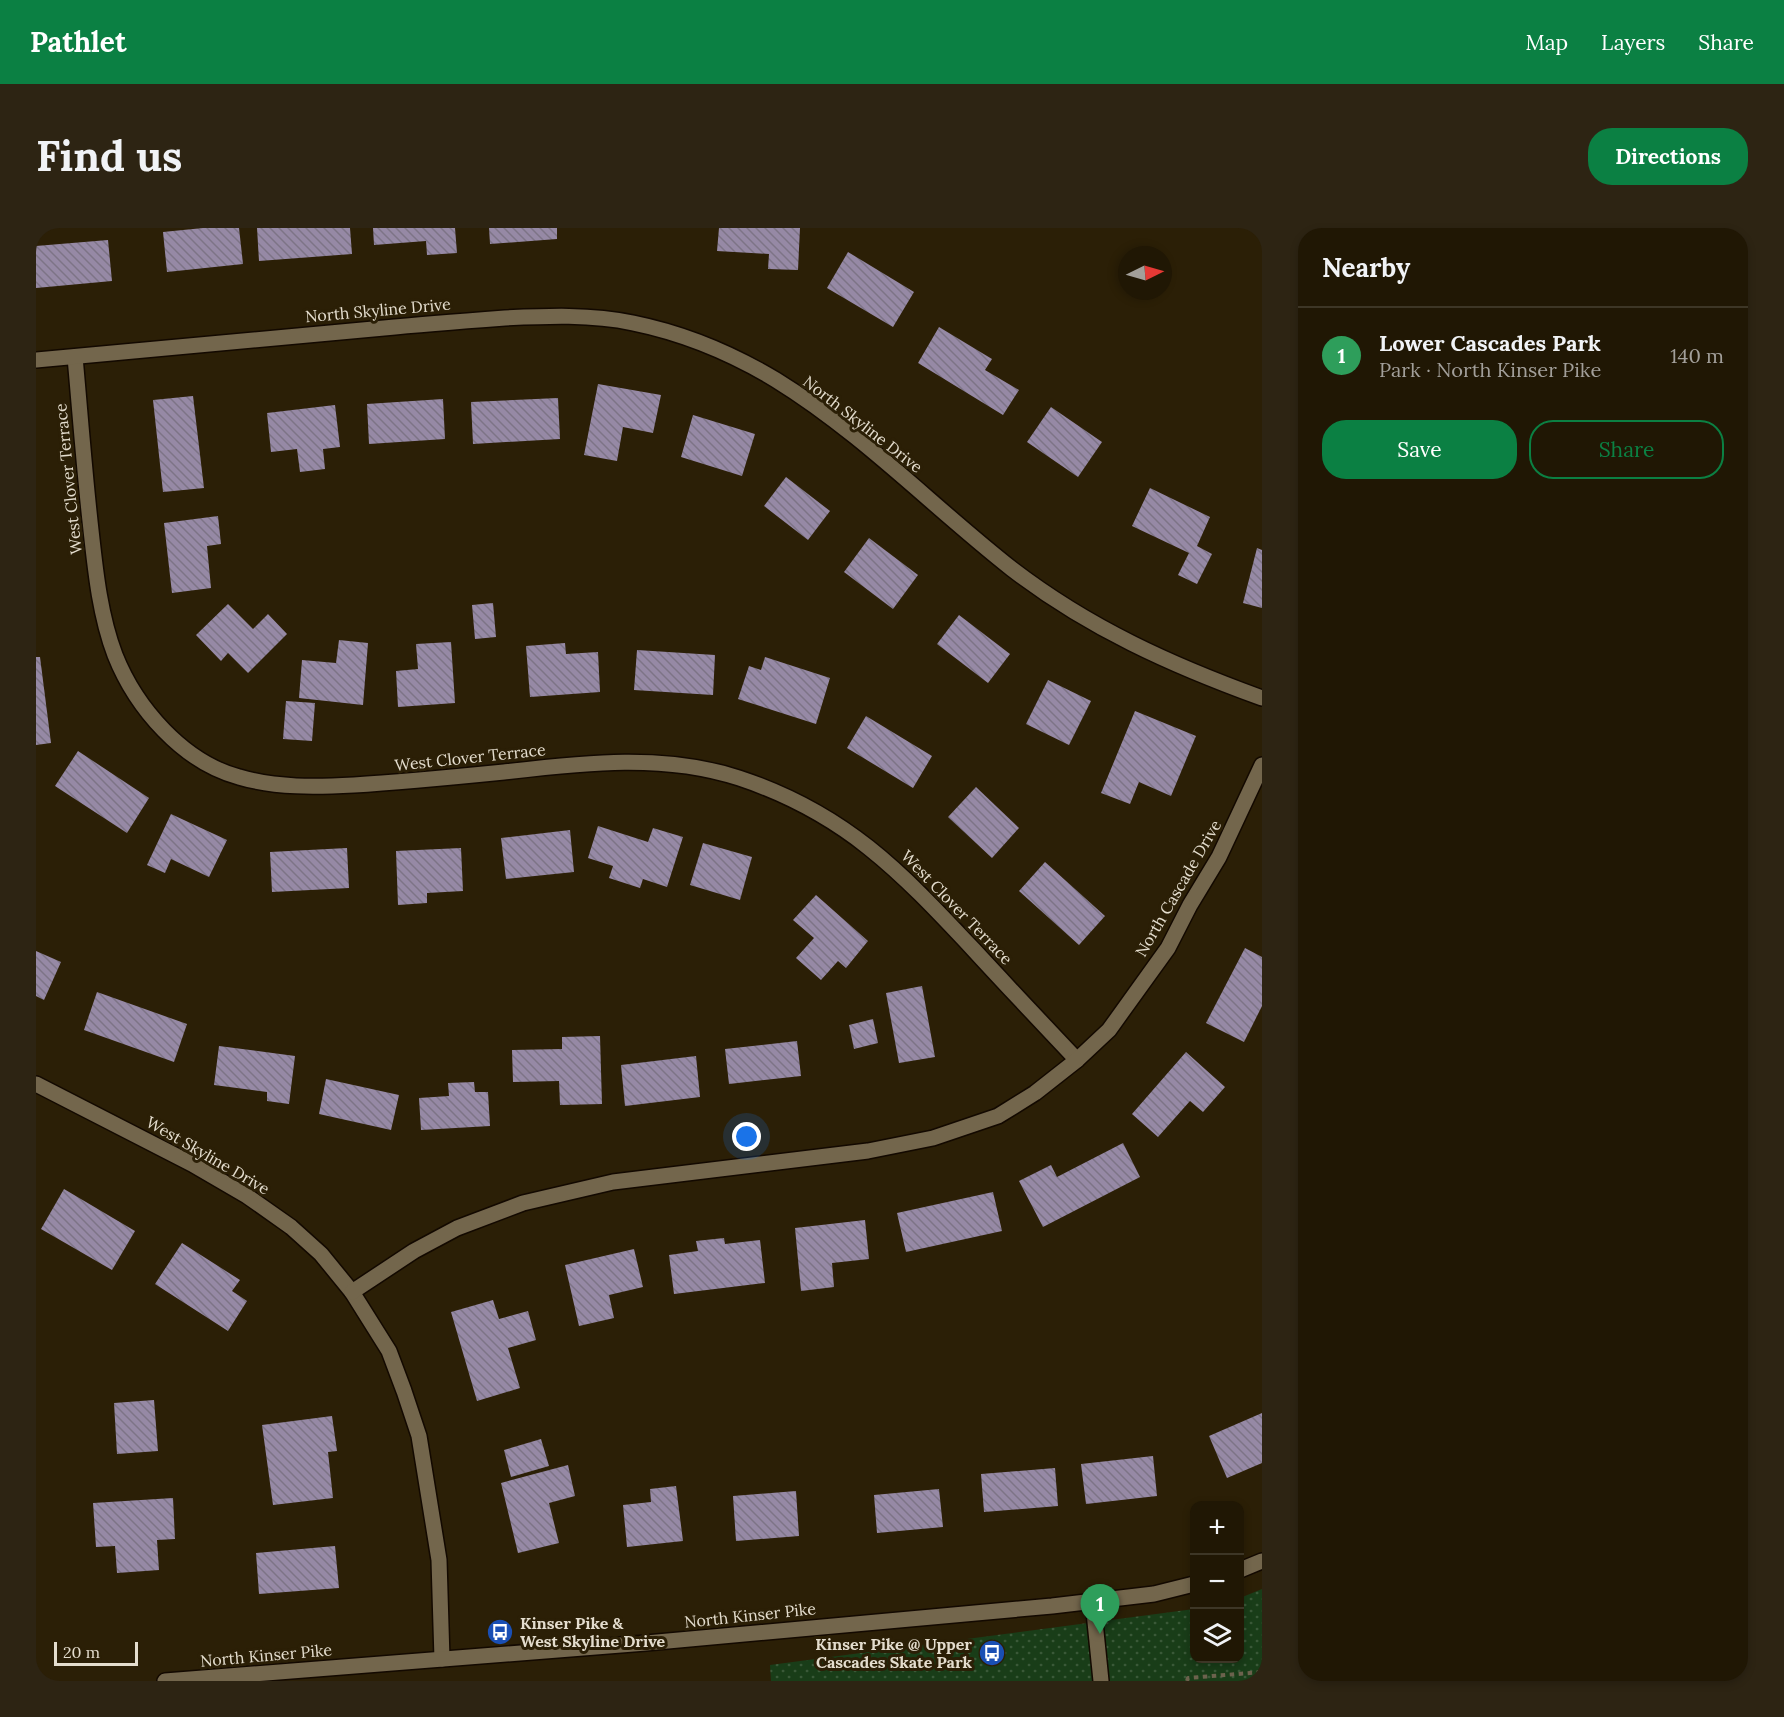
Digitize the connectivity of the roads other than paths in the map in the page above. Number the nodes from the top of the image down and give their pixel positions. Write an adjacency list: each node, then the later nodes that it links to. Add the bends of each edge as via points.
1 (75, 357): 2 (street, North Skyline Drive); 3 (street, North Skyline Drive, via 535,317 574,316 631,322 675,334 775,379 822,411 1013,570 1078,614 1191,672); 5 (street, West Clover Terrace, via 93,548 104,620 130,686 177,743 237,777 314,787 620,761 660,763 736,777 816,810 888,862)
2 (36, 360)
3 (1262, 698)
4 (1262, 765): 5 (street, North Cascade Drive, via 1219,857 1168,948 1109,1030)
5 (1077, 1060): 7 (street, North Cascade Drive, via 998,1116 933,1138 868,1151 613,1182 524,1203 457,1228)
6 (36, 1083): 7 (street, West Skyline Drive, via 248,1196 321,1254)
7 (352, 1292): 12 (street, West Skyline Drive, via 389,1352 419,1436 439,1560)
8 (1262, 1561): 9 (street)
9 (1244, 1568)
10 (1190, 1585): 11 (street, North Kinser Pike)
11 (1093, 1602): 12 (street, North Kinser Pike); 14 (street)
12 (442, 1659): 13 (street, North Kinser Pike)
13 (165, 1681)
14 (1101, 1681)

